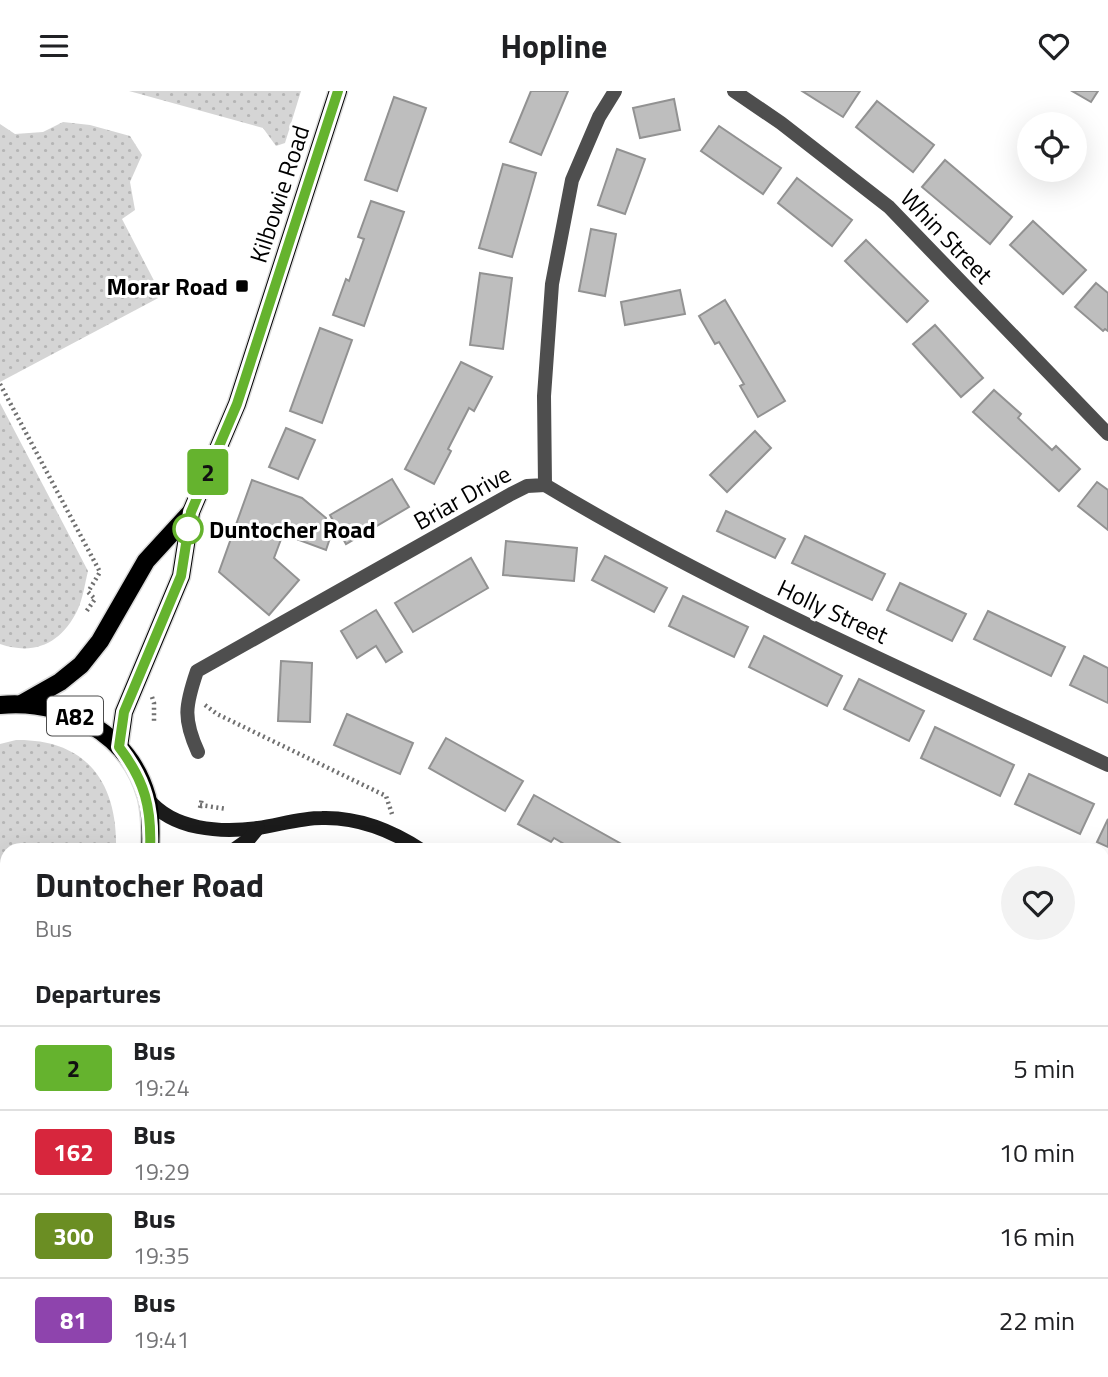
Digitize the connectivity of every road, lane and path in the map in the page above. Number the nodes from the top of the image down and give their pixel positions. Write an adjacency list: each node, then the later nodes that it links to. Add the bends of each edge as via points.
1 (338, 91): 7 (main road, Kilbowie Road, via 237,404)
2 (615, 91): 6 (street, Briar Drive, via 572,180 552,284 544,396)
3 (734, 91): 5 (street, Whin Street, via 888,207)
4 (0, 384): 8 (path, via 100,572 88,592 95,599)
5 (1108, 434)
6 (545, 485): 13 (street, Briar Drive, via 527,486 197,671 186,703 186,719); 14 (street, Holly Street, via 762,603)
7 (191, 512): 10 (main road, via 146,561 81,665); 12 (main road, Kilbowie Road, via 181,576 124,712)
8 (86, 613)
9 (201, 699): 17 (path, via 217,714 386,796)
10 (23, 703): 11 (main road, A82); 12 (main road, A82, via 75,715)
11 (0, 705)
12 (119, 747): 15 (main road, A82)
13 (198, 753)
14 (1108, 765)
15 (147, 798): 16 (main road, via 158,811 183,823 210,829); 18 (main road, A82)
16 (258, 828): 17 (main road, via 323,818 361,822); 19 (main road)
17 (398, 834): 20 (main road)
18 (150, 843)
19 (243, 843)
20 (411, 843)

